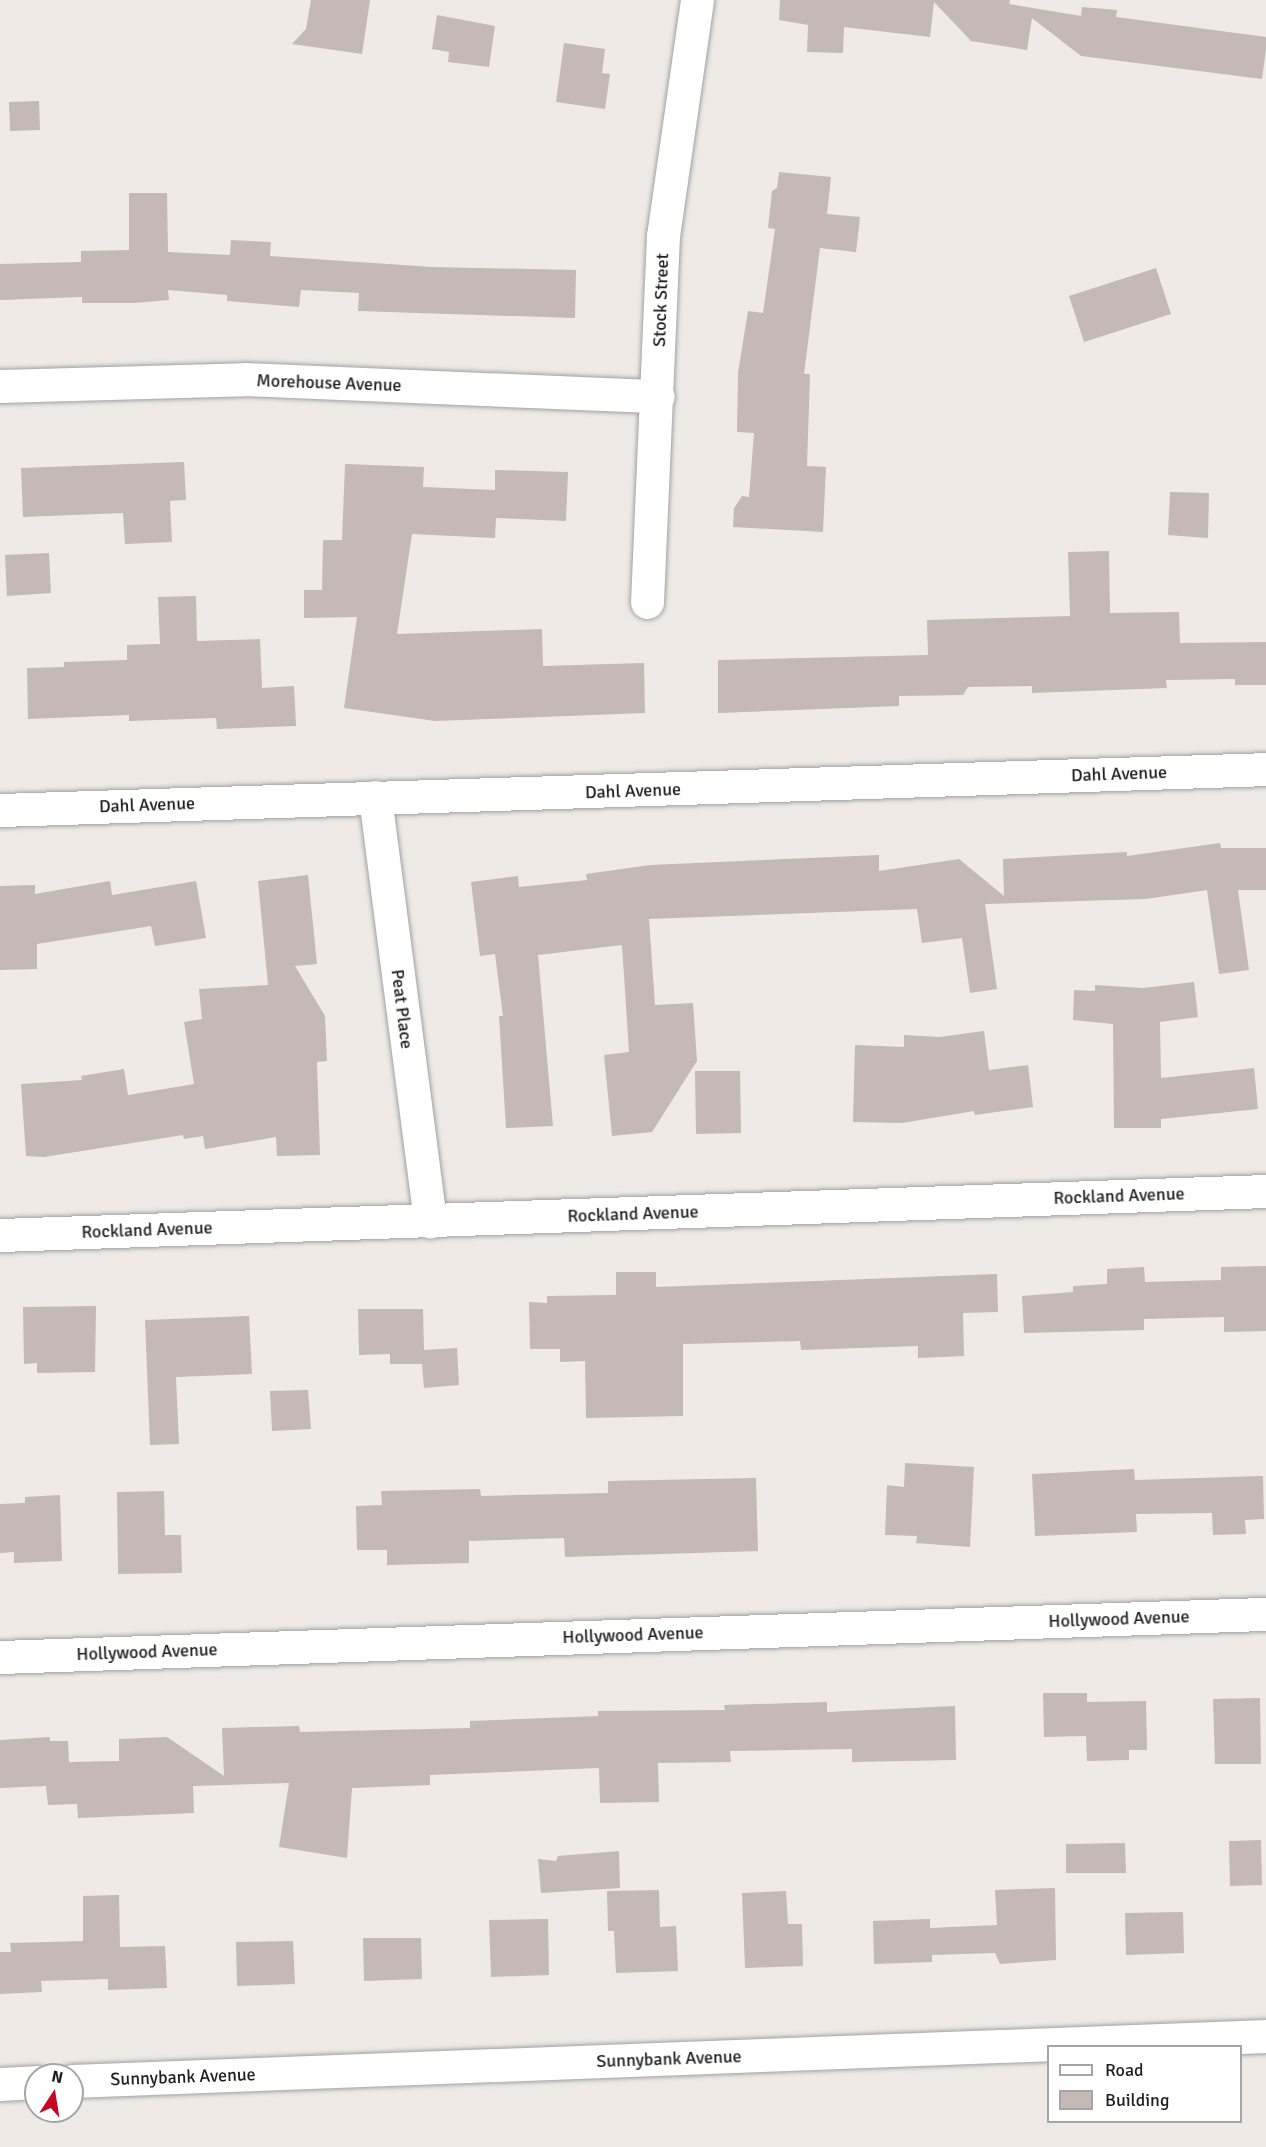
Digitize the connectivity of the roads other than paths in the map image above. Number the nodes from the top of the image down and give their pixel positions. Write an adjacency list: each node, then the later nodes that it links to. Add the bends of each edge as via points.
1 (697, 0): 3 (street, Stock Street, via 663,236)
2 (0, 386): 3 (street, Morehouse Avenue, via 245,379)
3 (658, 396): 4 (street, Stock Street)
4 (647, 602)
5 (1266, 769): 6 (street, Dahl Avenue)
6 (375, 797): 7 (street, Dahl Avenue); 9 (street, Peat Place)
7 (0, 810)
8 (1266, 1191): 9 (street, Rockland Avenue)
9 (430, 1221): 10 (street, Rockland Avenue)
10 (0, 1235)
11 (1266, 1614): 12 (street, Hollywood Avenue)
12 (0, 1657)
13 (1266, 2036): 14 (street, Sunnybank Avenue)
14 (84, 2081)
15 (24, 2083): 16 (street)
16 (0, 2084)

